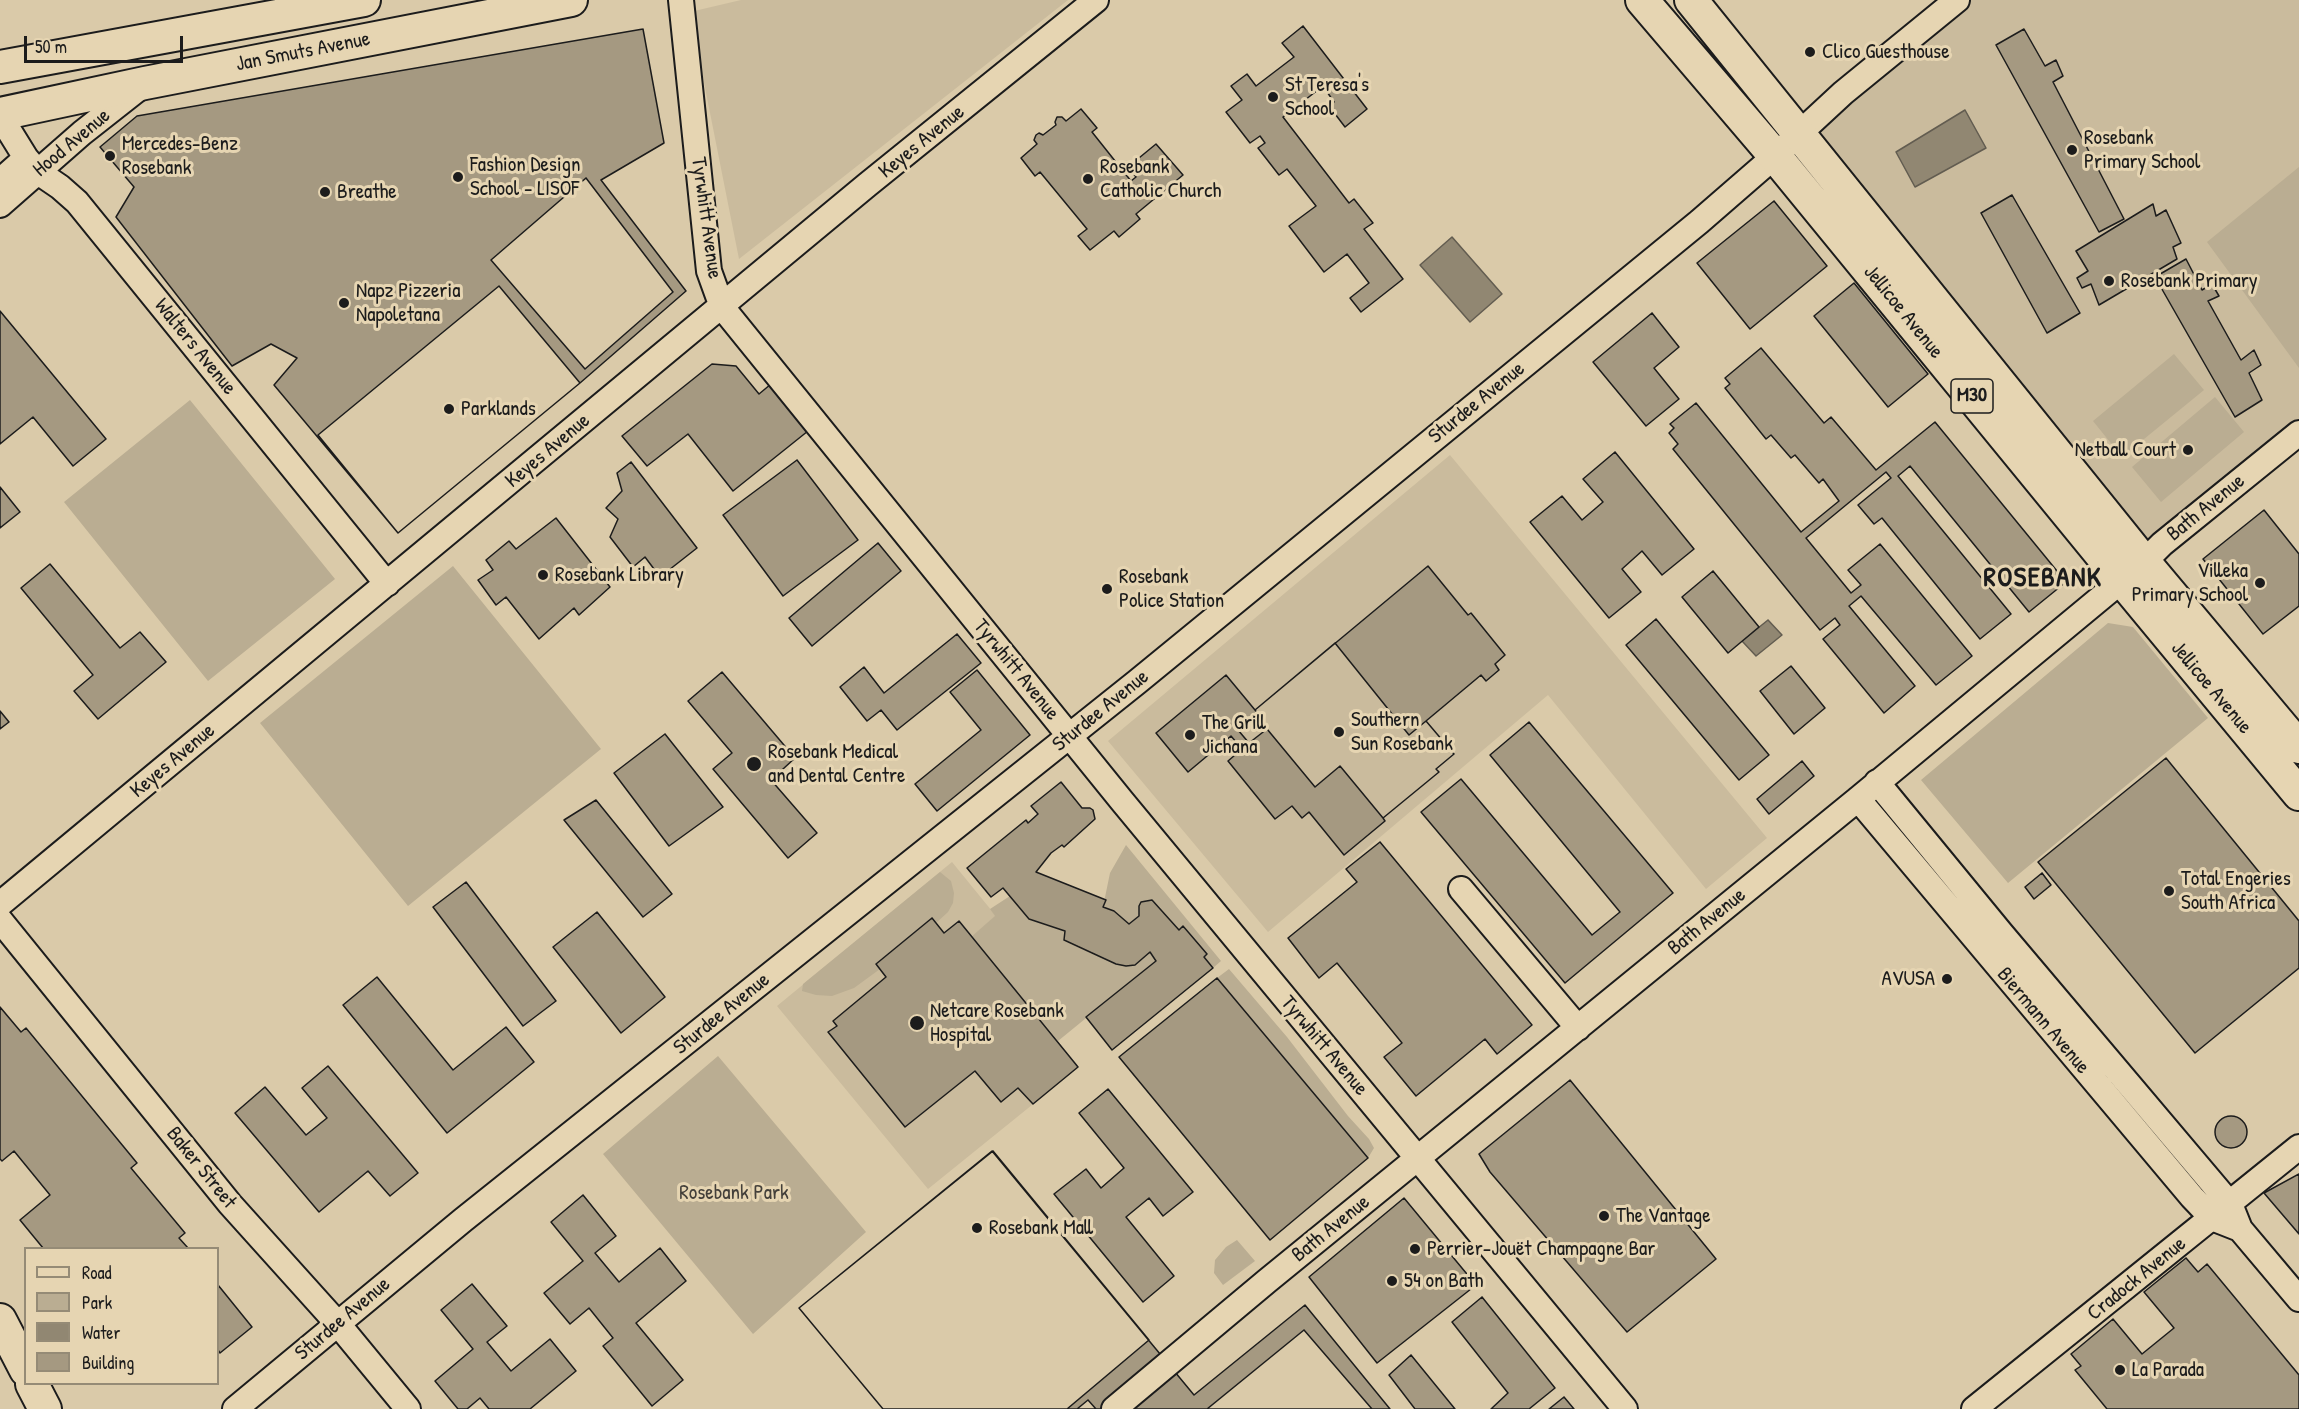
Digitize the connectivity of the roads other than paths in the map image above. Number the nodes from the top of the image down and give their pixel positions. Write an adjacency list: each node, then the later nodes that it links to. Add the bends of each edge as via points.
1 (364, 0): 8 (main road, Jan Smuts Avenue)
2 (572, 0): 9 (main road, Jan Smuts Avenue)
3 (681, 0): 16 (street, Tyrwhitt Avenue, via 709,271)
4 (1096, 0): 16 (street, Keyes Avenue)
5 (1642, 0): 12 (main road, Jellicoe Avenue / M30)
6 (1691, 0): 11 (main road, Jellicoe Avenue / M30)
7 (1957, 0): 11 (street, Sturdee Avenue)
8 (0, 67)
9 (145, 83): 10 (main road, Jan Smuts Avenue); 13 (street, Hood Avenue, via 82,133)
10 (0, 115): 13 (street, Walters Avenue)
11 (1799, 133): 12 (street, Sturdee Avenue); 18 (main road, Jellicoe Avenue / M30)
12 (1775, 156): 18 (main road, Jellicoe Avenue / M30); 20 (street, Sturdee Avenue)
13 (32, 165): 14 (street, Hood Avenue); 15 (street, Hood Avenue); 19 (street, Walters Avenue, via 77,202)
14 (0, 181)
15 (0, 205)
16 (722, 307): 19 (street, Keyes Avenue); 20 (street, Tyrwhitt Avenue)
17 (2299, 433): 18 (street, Bath Avenue)
18 (2133, 571): 21 (main road, Jellicoe Avenue / M30); 22 (street, Bath Avenue); 23 (main road, Jellicoe Avenue / M30)
19 (387, 584): 26 (street, Keyes Avenue)
20 (1069, 737): 32 (street, Tyrwhitt Avenue); 36 (street, Sturdee Avenue)
21 (2299, 747)
22 (1877, 782): 24 (street, Bath Avenue); 28 (street, Biermann Avenue)
23 (2299, 794)
24 (1858, 799): 29 (street, Biermann Avenue); 30 (street, Bath Avenue)
25 (1461, 889): 30 (street)
26 (0, 904)
27 (0, 920): 36 (street, Baker Street, via 230,1204)
28 (2064, 1008): 29 (street); 33 (street, Biermann Avenue)
29 (2045, 1024): 33 (street, Biermann Avenue)
30 (1578, 1028): 32 (street, Bath Avenue)
31 (2299, 1148): 33 (street, Cradock Avenue)
32 (1418, 1160): 42 (street, Bath Avenue); 43 (street, Tyrwhitt Avenue)
33 (2221, 1211): 34 (street, Biermann Avenue); 44 (street, Cradock Avenue)
34 (2299, 1299)
35 (0, 1320): 37 (main road)
36 (338, 1323): 40 (street, Sturdee Avenue); 41 (street, Baker Street)
37 (24, 1367)
38 (33, 1385): 39 (main road)
39 (45, 1409)
40 (235, 1409)
41 (408, 1409)
42 (1114, 1409)
43 (1625, 1409)
44 (1974, 1409)

